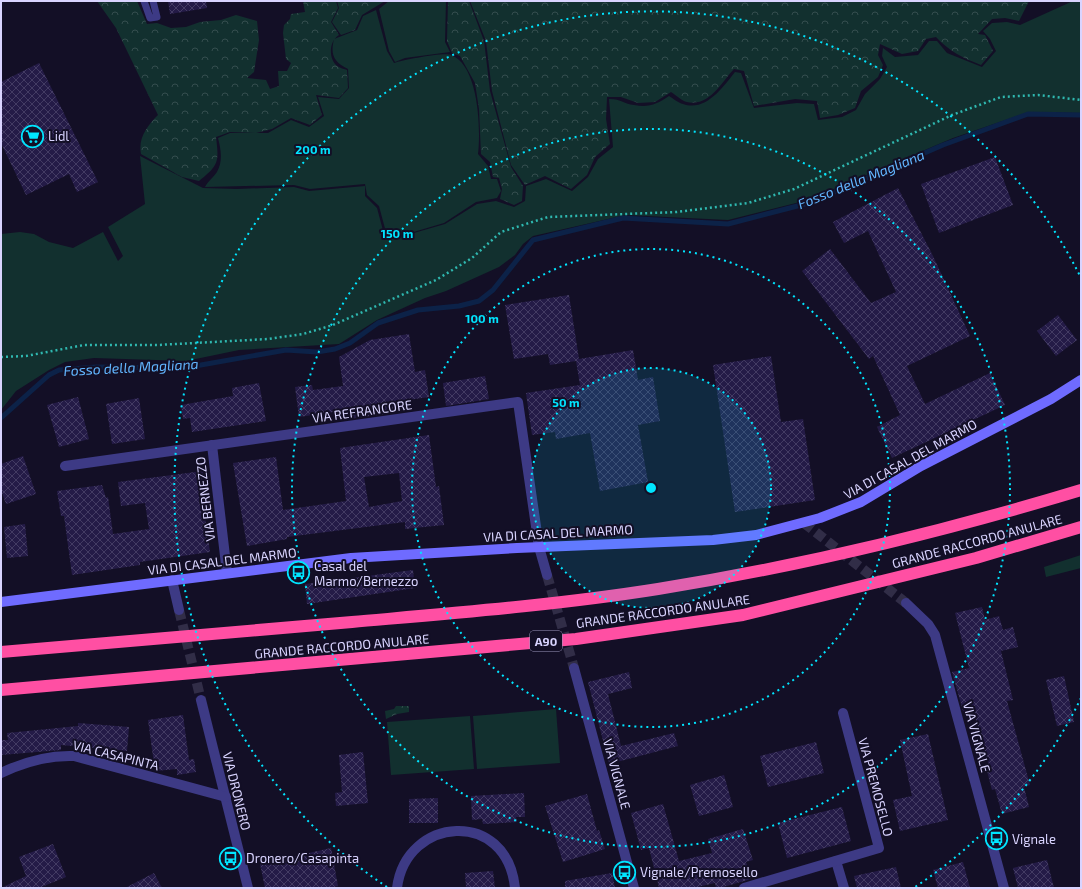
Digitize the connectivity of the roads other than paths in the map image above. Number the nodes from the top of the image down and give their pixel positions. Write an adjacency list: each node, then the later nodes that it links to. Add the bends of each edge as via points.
1 (144, 1): 2 (lane, via 150,18 157,18)
2 (153, 1)
3 (1081, 380): 8 (main road, VIA DI CASAL DEL MARMO, via 1051,399 921,466 874,496 820,518 756,535 719,539)
4 (212, 445): 5 (street, VIA REFRANCORE); 8 (street, VIA REFRANCORE, via 518,402); 9 (street, VIA BERNEZZO)
5 (65, 466)
6 (1081, 490): 15 (highway, GRANDE RACCORDO ANULARE, via 886,544 656,589 475,611)
7 (1081, 528): 17 (highway, GRANDE RACCORDO ANULARE / A90, via 976,558 743,615 576,639)
8 (539, 547): 9 (main road, VIA DI CASAL DEL MARMO, via 351,558); 10 (street)
9 (227, 573): 11 (main road, VIA DI CASAL DEL MARMO)
10 (547, 575)
11 (172, 580): 12 (main road, VIA DI CASAL DEL MARMO); 14 (street)
12 (1, 602)
13 (906, 603): 29 (street, VIA VIGNALE, via 928,624 935,636)
14 (179, 610)
15 (1, 652)
16 (574, 668): 26 (street, VIA VIGNALE)
17 (1, 690)
18 (201, 700): 21 (street, VIA DRONERO)
19 (843, 713): 22 (street, VIA PREMOSELLO, via 879,848)
20 (1, 774): 21 (street, VIA CASAPINTA, via 24,762 56,756 74,756)
21 (226, 797): 23 (street, VIA DRONERO)
22 (836, 861): 27 (street, VIA PREMOSELLO); 28 (street)
23 (248, 888)
24 (397, 888): 25 (street, via 404,864 420,844 440,834 460,831 485,837 500,848 510,863)
25 (515, 888)
26 (634, 888)
27 (744, 888)
28 (844, 888)
29 (1004, 888)

